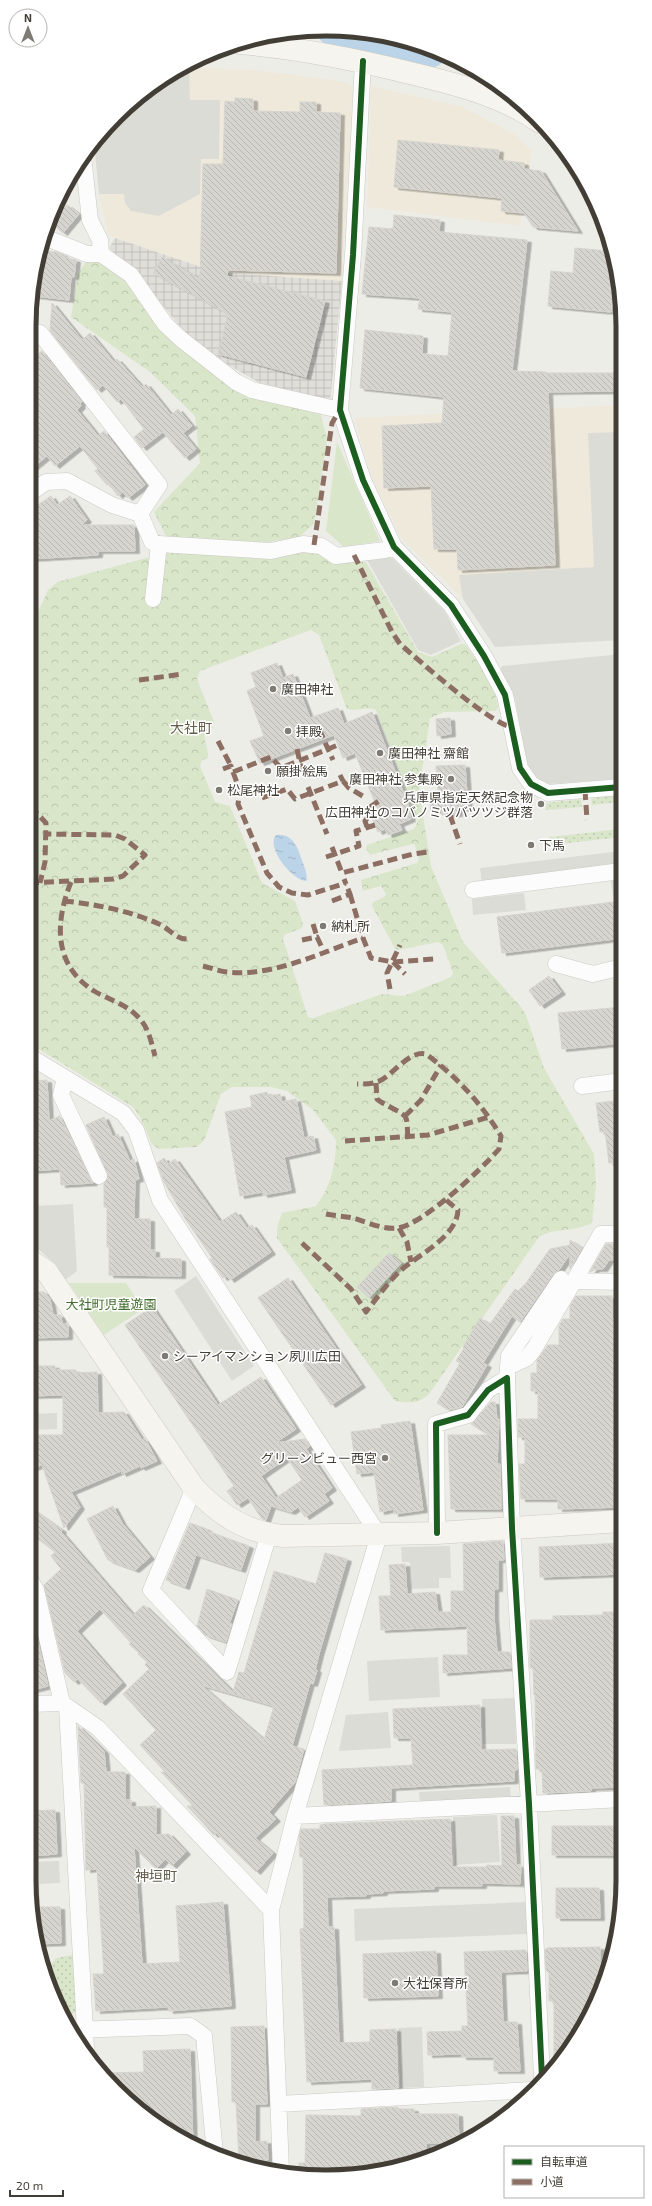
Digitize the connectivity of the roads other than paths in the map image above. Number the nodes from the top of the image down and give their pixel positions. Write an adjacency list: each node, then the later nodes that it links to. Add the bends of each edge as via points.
1 (256, 45): 2 (street)
2 (363, 61): 3 (street); 8 (street, via 353,255)
3 (499, 93)
4 (84, 166): 6 (street, via 90,220 100,240)
5 (50, 238): 6 (street, via 87,254)
6 (101, 254): 8 (street, via 131,275 165,324 236,382 252,390)
7 (36, 333): 10 (street, via 40,333 159,485)
8 (340, 410): 12 (street, via 363,480)
9 (36, 489): 10 (street, via 46,482 67,481 112,505)
10 (140, 514): 11 (street, via 152,542)
11 (159, 544): 12 (street, via 272,551 303,544 321,546 336,556); 13 (street)
12 (394, 547): 14 (street, via 452,605 484,656 505,695 520,768 531,784 548,793)
13 (153, 599)
14 (616, 787)
15 (616, 872): 16 (street)
16 (473, 890)
17 (556, 964): 18 (street, via 593,974)
18 (616, 968)
19 (36, 1060): 20 (street)
20 (65, 1078): 23 (street, via 61,1095); 34 (street, via 123,1113 136,1130 160,1200)
21 (616, 1082): 22 (street)
22 (582, 1086)
23 (99, 1176)
24 (616, 1234): 26 (street, via 601,1234)
25 (36, 1265): 29 (street, via 47,1272)
26 (567, 1280): 27 (street); 28 (street, via 534,1349 527,1358)
27 (616, 1282)
28 (508, 1372): 31 (street); 32 (street, via 488,1390 468,1415 436,1424)
29 (194, 1488): 33 (street, via 211,1505 243,1527); 33 (street, via 151,1590 227,1672)
30 (616, 1521): 31 (street)
31 (512, 1528): 32 (street); 39 (street)
32 (437, 1533): 34 (street)
33 (269, 1534): 34 (street)
34 (379, 1535): 40 (street)
35 (36, 1590): 37 (street)
36 (36, 1704): 37 (street)
37 (65, 1705): 41 (street, via 98,1728); 42 (street)
38 (616, 1799): 39 (street)
39 (529, 1804): 40 (street); 43 (street)
40 (295, 1816): 41 (street)
41 (272, 1910): 45 (street)
42 (79, 2030): 46 (street, via 190,2026 204,2036)
43 (542, 2073)
44 (525, 2090): 45 (street)
45 (279, 2104): 47 (street)
46 (214, 2148)
47 (281, 2166)

